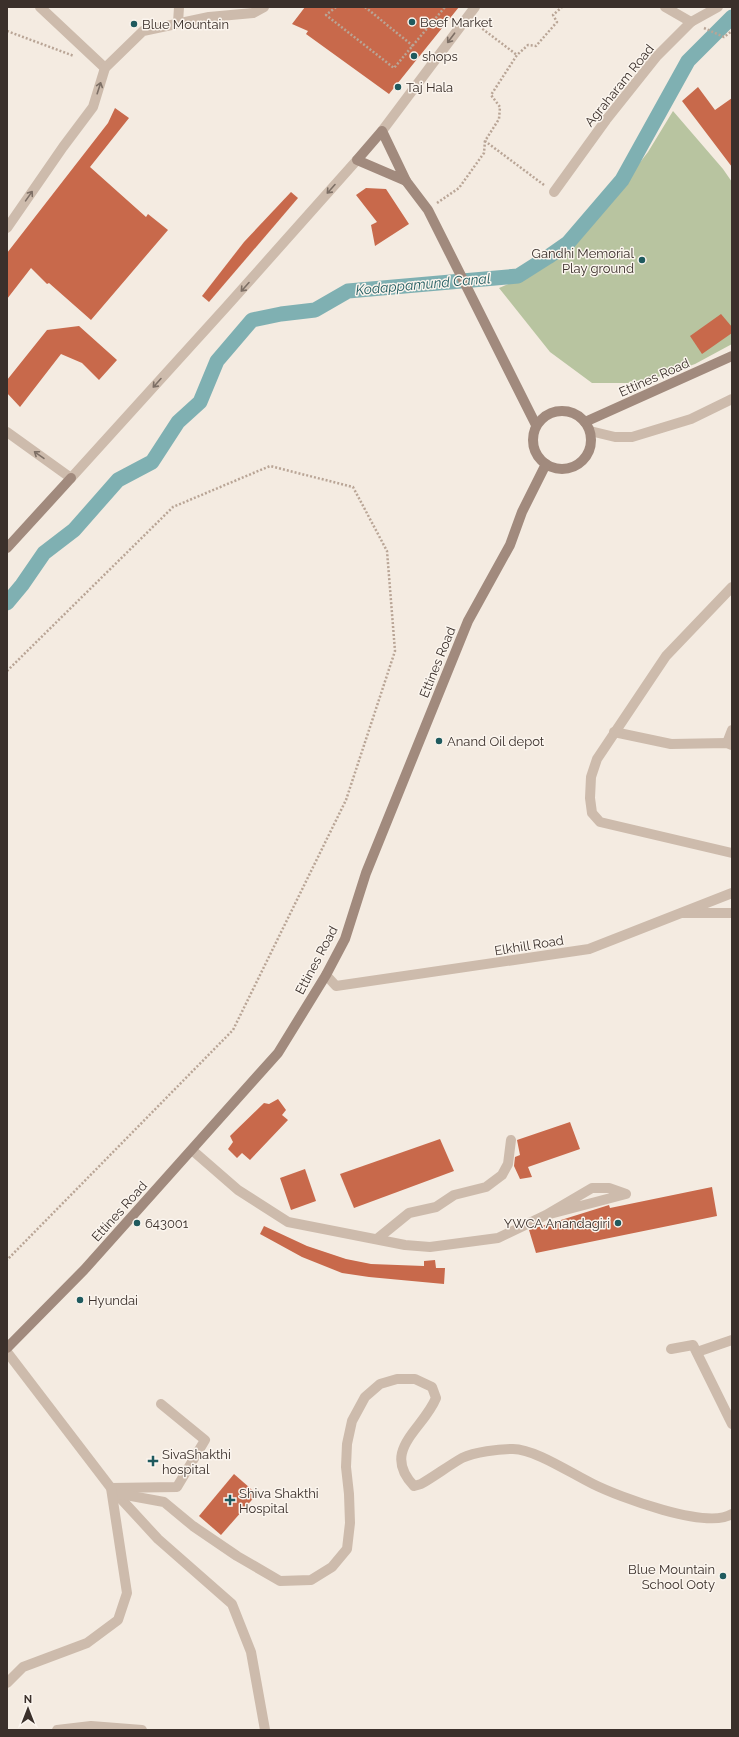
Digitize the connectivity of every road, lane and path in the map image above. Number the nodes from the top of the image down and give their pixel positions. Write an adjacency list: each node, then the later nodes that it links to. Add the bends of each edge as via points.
1 (40, 7): 20 (street)
2 (179, 7): 14 (street)
3 (264, 7): 11 (street)
4 (336, 7): 17 (path, via 326,15 394,68)
5 (365, 7): 17 (path)
6 (445, 7): 17 (path)
7 (474, 7): 12 (street)
8 (562, 7): 18 (path, via 553,15 557,22 536,46 528,44)
9 (665, 7): 13 (street)
10 (718, 7): 13 (street, Agraharam Road)
11 (254, 10): 14 (street)
12 (467, 17): 18 (path); 21 (street, one-way to 21)
13 (691, 22): 16 (path, via 724,37); 25 (street, Agraharam Road, via 657,56 606,120)
14 (178, 23): 20 (street, via 143,31)
15 (7, 31): 19 (path)
16 (732, 31)
17 (413, 46)
18 (517, 56): 22 (path, via 491,95 500,107 499,119)
19 (76, 57)
20 (105, 68): 27 (street, one-way to 20, via 93,107)
21 (382, 131): 23 (main road); 24 (main road)
22 (485, 141): 25 (path); 26 (path, via 484,153 459,188)
23 (357, 160): 24 (main road); 34 (street, one-way to 34)
24 (406, 181): 26 (main road)
25 (554, 192)
26 (428, 210): 30 (main road)
27 (8, 226)
28 (732, 356): 31 (main road, Ettines Road)
29 (732, 399): 31 (street, via 691,419 632,437 615,437)
30 (536, 425): 31 (main road, via 542,418 560,410 578,415); 33 (main road, via 533,433 534,446 539,458)
31 (588, 426): 33 (main road, via 592,439 590,448 580,463 563,469)
32 (7, 432): 34 (street, one-way to 32)
33 (546, 464): 45 (main road, Ettines Road, via 522,512 510,545 468,621 366,873 345,939)
34 (71, 478): 35 (main road)
35 (7, 548)
36 (732, 586): 39 (street, via 666,656)
37 (7, 671): 50 (path, via 173,508 270,466 353,487 387,551 395,651 346,800 233,1030)
38 (732, 730): 40 (street)
39 (614, 732): 40 (street, via 671,744); 41 (street, via 597,759 590,777 592,813 600,822)
40 (729, 744)
41 (732, 853)
42 (732, 893): 43 (street, Elkhill Road)
43 (682, 913): 44 (street); 45 (street, Elkhill Road, via 589,949 336,986)
44 (732, 913)
45 (326, 975): 47 (main road, Ettines Road, via 278,1053)
46 (511, 1140): 49 (street, via 508,1164 502,1175 486,1187 454,1195 436,1207 409,1213)
47 (192, 1150): 49 (street, via 238,1190 288,1222); 52 (main road, Ettines Road, via 84,1270)
48 (546, 1215): 48 (street, via 592,1188 608,1188 626,1194); 49 (street, via 498,1238 430,1247)
49 (377, 1239)
50 (7, 1260)
51 (732, 1340): 55 (street)
52 (7, 1348)
53 (671, 1349): 55 (street, via 693,1345)
54 (7, 1352): 58 (street)
55 (697, 1352): 57 (street)
56 (161, 1404): 58 (street, via 205,1440 177,1487)
57 (732, 1424)
58 (113, 1490): 59 (street, via 164,1502 193,1526 237,1556 280,1581 311,1580 332,1567 347,1549 350,1523 346,1467 352,1421 365,1397 380,1384 397,1379 416,1379 432,1388 436,1398 431,1410 410,1434 403,1451 400,1464 405,1476 414,1486 463,1458 490,1451 514,1449 540,1456 594,1485 646,1505 715,1519); 60 (street, via 127,1593 118,1620 87,1643 23,1667); 63 (street, via 158,1539 232,1604 251,1652)
59 (732, 1514)
60 (7, 1683)
61 (57, 1730): 62 (street, via 91,1726)
62 (142, 1730)
63 (265, 1730)

